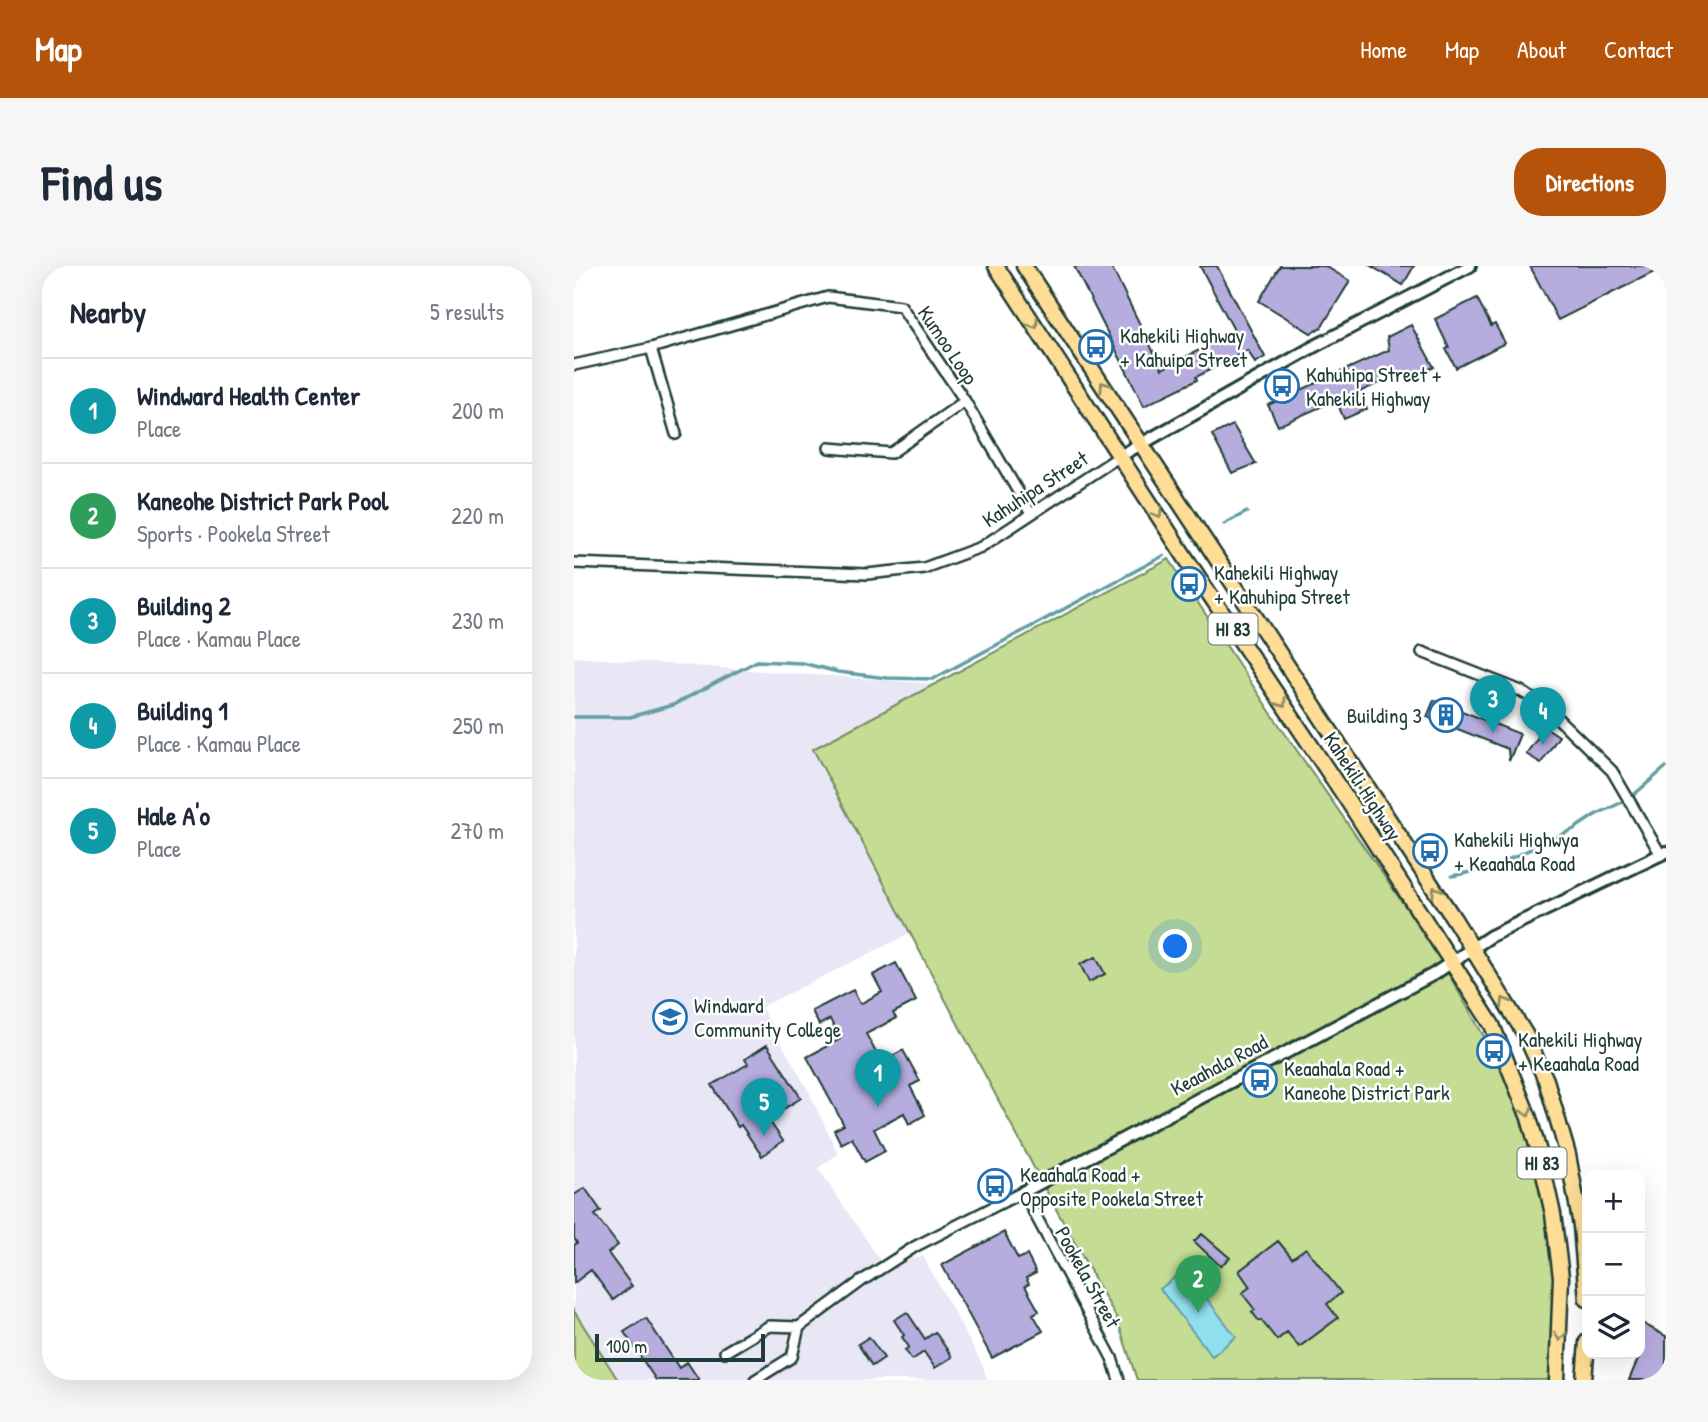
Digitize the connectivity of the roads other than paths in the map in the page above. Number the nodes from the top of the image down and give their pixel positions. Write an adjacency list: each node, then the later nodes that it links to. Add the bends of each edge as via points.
1 (996, 266): 10 (main road, Kahekili Highway / HI 83, one-way to 10)
2 (1024, 266): 8 (main road, Kahekili Highway / HI 83, one-way to 2)
3 (1470, 266): 8 (street, Kahuhipa Street)
4 (651, 348): 5 (street, Kumoo Loop); 6 (street, Kumoo Loop, via 828,297 901,306); 7 (street)
5 (574, 365)
6 (965, 401): 9 (street, via 891,453); 11 (street, Kumoo Loop)
7 (677, 434)
8 (1142, 443): 10 (street, Kahuhipa Street); 15 (main road, Kahekili Highway / HI 83, one-way to 8)
9 (829, 448)
10 (1120, 456): 11 (street, Kahuhipa Street); 16 (main road, Kahekili Highway / HI 83, one-way to 16)
11 (1031, 513): 12 (street, Kahuhipa Street, via 981,547 924,568 896,572)
12 (574, 563)
13 (1422, 652): 14 (street, via 1521,691 1541,704 1606,765)
14 (1663, 853): 15 (street, Keaahala Road)
15 (1473, 948): 16 (street, Keaahala Road); 18 (main road, Kahekili Highway / HI 83, one-way to 15, via 1577,1200 1549,1090 1525,1034)
16 (1453, 964): 17 (street, Keaahala Road); 24 (main road, Kahekili Highway / HI 83, one-way to 24, via 1505,1054 1547,1182 1561,1277)
17 (1023, 1192): 19 (street, Keaahala Road, via 916,1246); 23 (street, Pookela Street, via 1112,1358)
18 (1587, 1296)
19 (799, 1327): 20 (street, via 774,1324); 22 (street, via 792,1357)
20 (726, 1352)
21 (1586, 1359): 25 (main road)
22 (755, 1380)
23 (1119, 1380)
24 (1557, 1380)
25 (1584, 1380)

